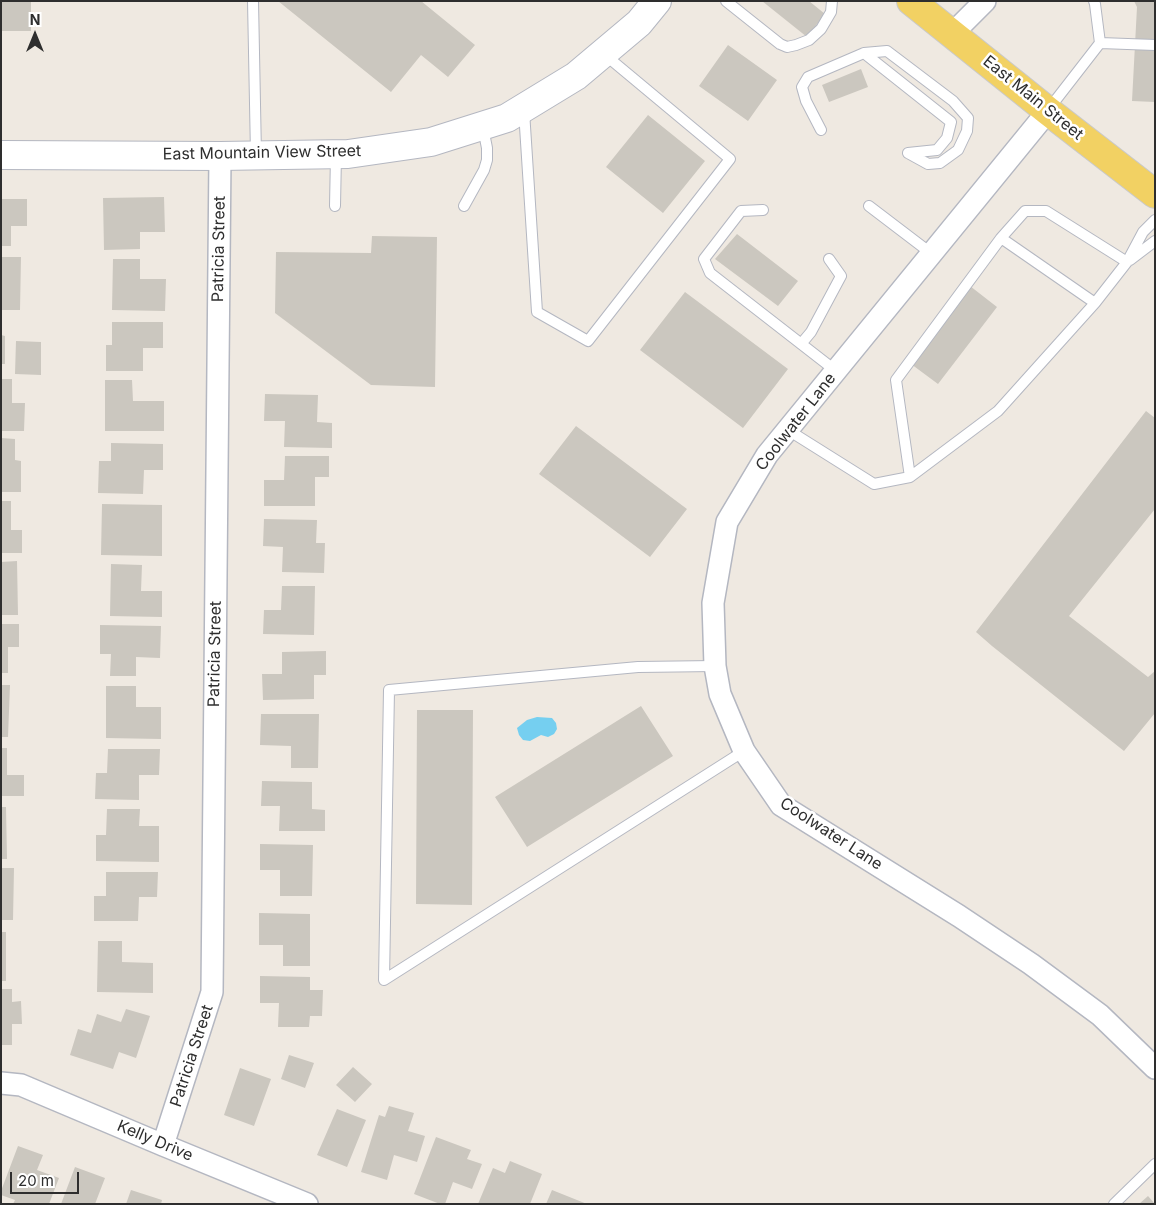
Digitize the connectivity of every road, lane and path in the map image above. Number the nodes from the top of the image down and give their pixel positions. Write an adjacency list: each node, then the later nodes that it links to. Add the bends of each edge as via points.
1 (253, 1): 19 (lane)
2 (657, 1): 11 (main road, East Mountain View Street, via 639,23)
3 (726, 1): 4 (lane, via 787,47 808,40 821,30 831,12)
4 (832, 1)
5 (911, 1): 8 (main road, East Main Street)
6 (985, 1): 8 (street)
7 (1094, 1): 9 (lane)
8 (952, 34): 14 (main road, East Main Street)
9 (1100, 43): 10 (lane); 14 (lane)
10 (1155, 45)
11 (603, 53): 13 (main road, East Mountain View Street, via 576,76); 13 (lane, via 730,159 588,341 537,312)
12 (864, 53): 12 (lane, via 951,122 948,138 936,150 908,153 928,164 940,163 958,150 967,131 968,118 953,101 887,51); 16 (lane, via 808,77 802,87)
13 (524, 107): 15 (main road, East Mountain View Street, via 507,118)
14 (1048, 111): 21 (main road, East Main Street); 29 (street, Coolwater Lane)
15 (482, 126): 17 (main road, East Mountain View Street, via 431,142); 23 (lane, via 487,160)
16 (821, 130)
17 (336, 154): 19 (main road, East Mountain View Street); 22 (lane)
18 (1, 155): 20 (main road, East Mountain View Street)
19 (256, 155): 20 (main road, East Mountain View Street)
20 (220, 156): 41 (street, Patricia Street, via 212,992)
21 (1155, 194)
22 (335, 206)
23 (464, 206)
24 (869, 206): 29 (lane)
25 (762, 210): 33 (lane, via 741,211 704,258 710,273)
26 (1155, 220): 31 (lane, via 1143,232)
27 (1001, 238): 31 (lane, via 1025,211 1046,211); 32 (lane); 36 (lane, via 896,380)
28 (1155, 241): 31 (lane)
29 (932, 254): 34 (street, Coolwater Lane)
30 (830, 259): 33 (lane, via 841,276 811,332)
31 (1127, 262): 32 (lane)
32 (1095, 303): 36 (lane, via 998,411)
33 (801, 344): 34 (lane)
34 (836, 371): 35 (street, Coolwater Lane)
35 (788, 430): 36 (lane, via 874,484); 37 (street, Coolwater Lane, via 767,455 727,522 713,603)
36 (910, 476)
37 (715, 666): 38 (street, Coolwater Lane, via 720,694); 38 (lane, via 638,667 388,690 384,980)
38 (744, 751): 39 (street, Coolwater Lane, via 781,805 1031,964 1100,1015)
39 (1155, 1068)
40 (1, 1083): 41 (street, Kelly Drive, via 21,1085)
41 (163, 1145): 43 (street, Kelly Drive)
42 (1155, 1164): 44 (lane)
43 (307, 1204)
44 (1114, 1204)

